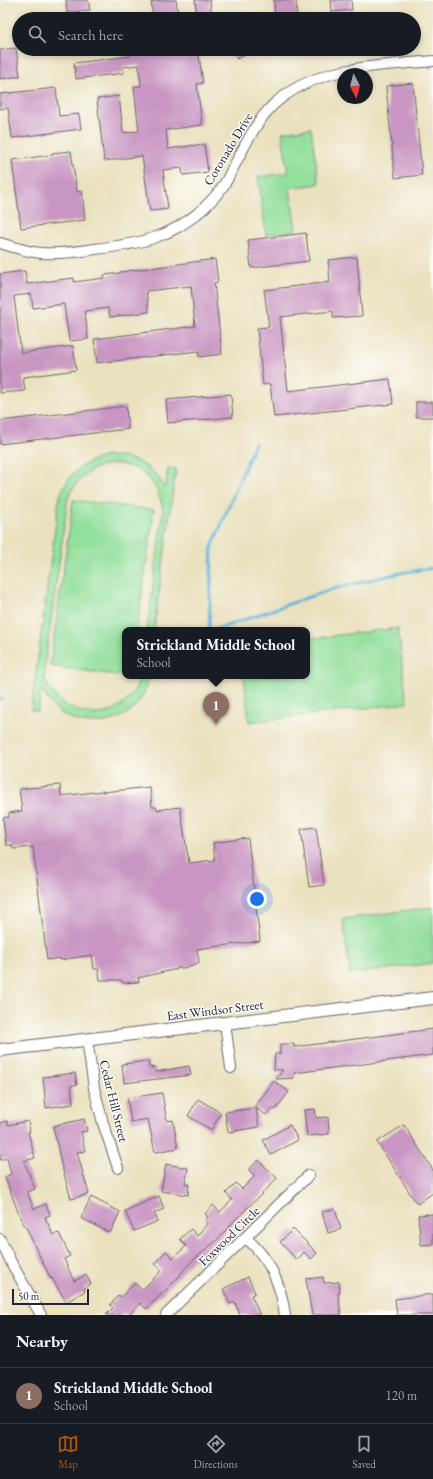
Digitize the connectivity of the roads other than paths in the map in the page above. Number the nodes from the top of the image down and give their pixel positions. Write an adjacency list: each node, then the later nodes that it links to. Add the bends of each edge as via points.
1 (433, 61): 2 (street, Coronado Drive, via 368,67 314,79 279,99 261,119 222,189 190,221 154,239 128,246 70,253 40,253)
2 (0, 243)
3 (433, 998): 4 (street, East Windsor Street)
4 (225, 1023): 5 (street, East Windsor Street); 7 (street)
5 (87, 1039): 6 (street, East Windsor Street); 8 (street, Cedar Hill Street, via 94,1088)
6 (0, 1050)
7 (231, 1068)
8 (118, 1168)
9 (309, 1175): 10 (street, Foxwood Circle)
10 (246, 1238): 13 (street, Foxwood Circle); 14 (street, via 265,1258 276,1279)
11 (0, 1239): 12 (street)
12 (41, 1315)
13 (166, 1315)
14 (285, 1315)

